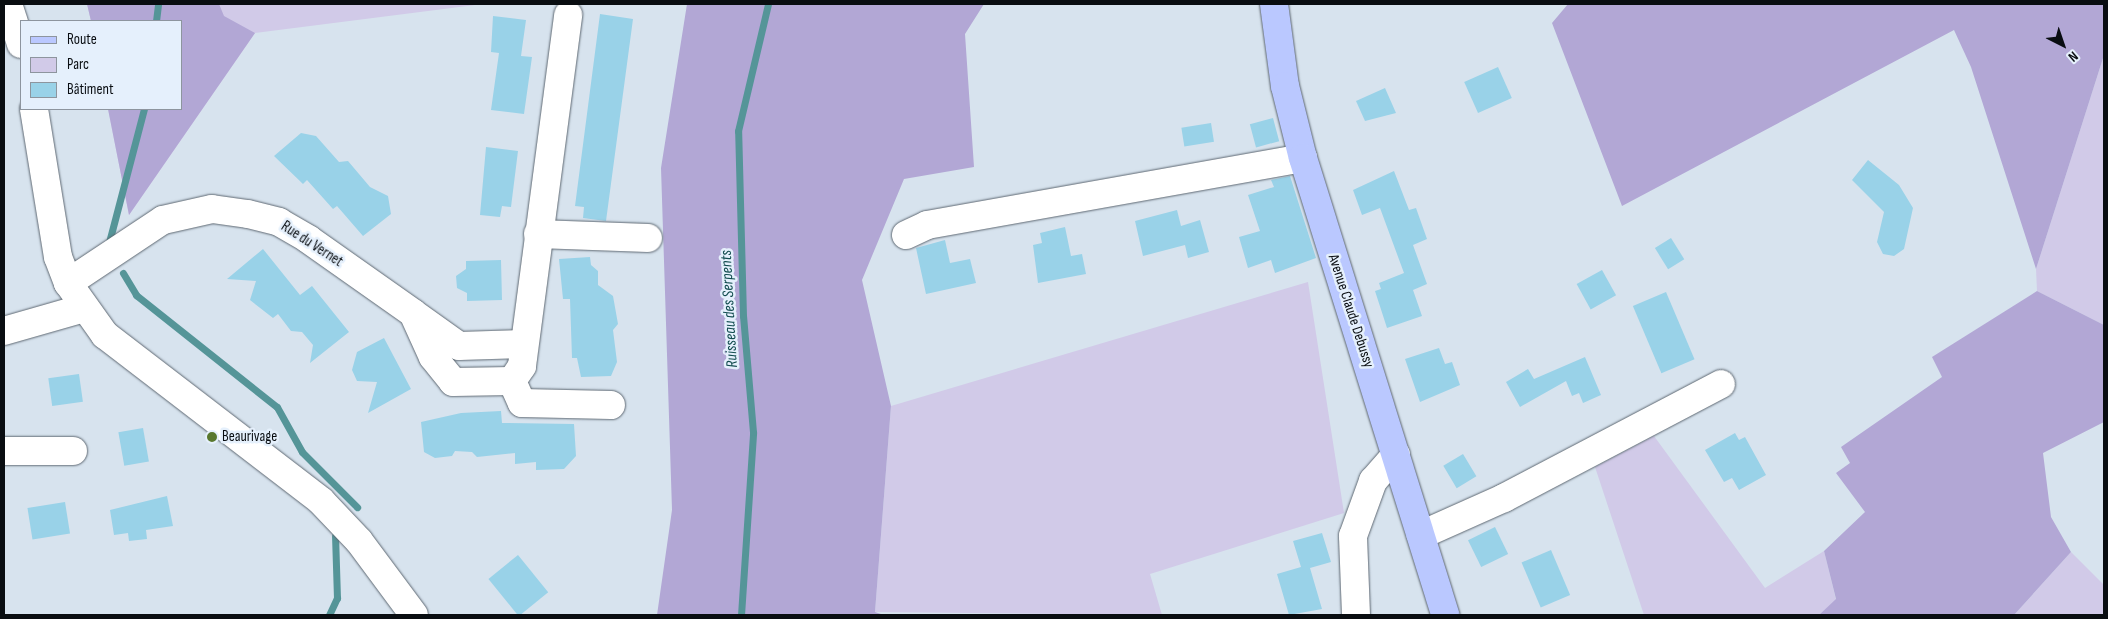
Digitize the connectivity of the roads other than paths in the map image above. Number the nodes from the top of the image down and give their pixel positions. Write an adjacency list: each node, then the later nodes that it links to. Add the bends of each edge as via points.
1 (8, 4): 4 (street)
2 (1274, 4): 6 (main road, Avenue Claude Debussy, via 1285,86)
3 (568, 15): 7 (street)
4 (20, 41)
5 (34, 110): 10 (street, via 58,257)
6 (1303, 158): 8 (street, via 927,224); 20 (main road, Avenue Claude Debussy)
7 (538, 234): 9 (street); 14 (street)
8 (906, 235)
9 (648, 238)
10 (68, 283): 11 (street); 12 (street, Rue du Vernet, via 164,220 212,209 279,222)
11 (84, 308): 13 (street); 22 (street, via 104,336 321,502 359,541)
12 (413, 313): 14 (street, Rue du Vernet, via 459,346); 15 (street, via 433,357 453,382)
13 (4, 331)
14 (524, 344): 15 (street, via 522,366)
15 (512, 381): 17 (street, via 522,403)
16 (1721, 384): 21 (street, via 1504,498)
17 (611, 405)
18 (4, 451): 19 (street)
19 (73, 451)
20 (1396, 455): 21 (main road, Avenue Claude Debussy); 23 (street, via 1372,480 1353,536)
21 (1421, 535): 24 (main road, Avenue Claude Debussy)
22 (414, 615)
23 (1356, 615)
24 (1444, 615)

